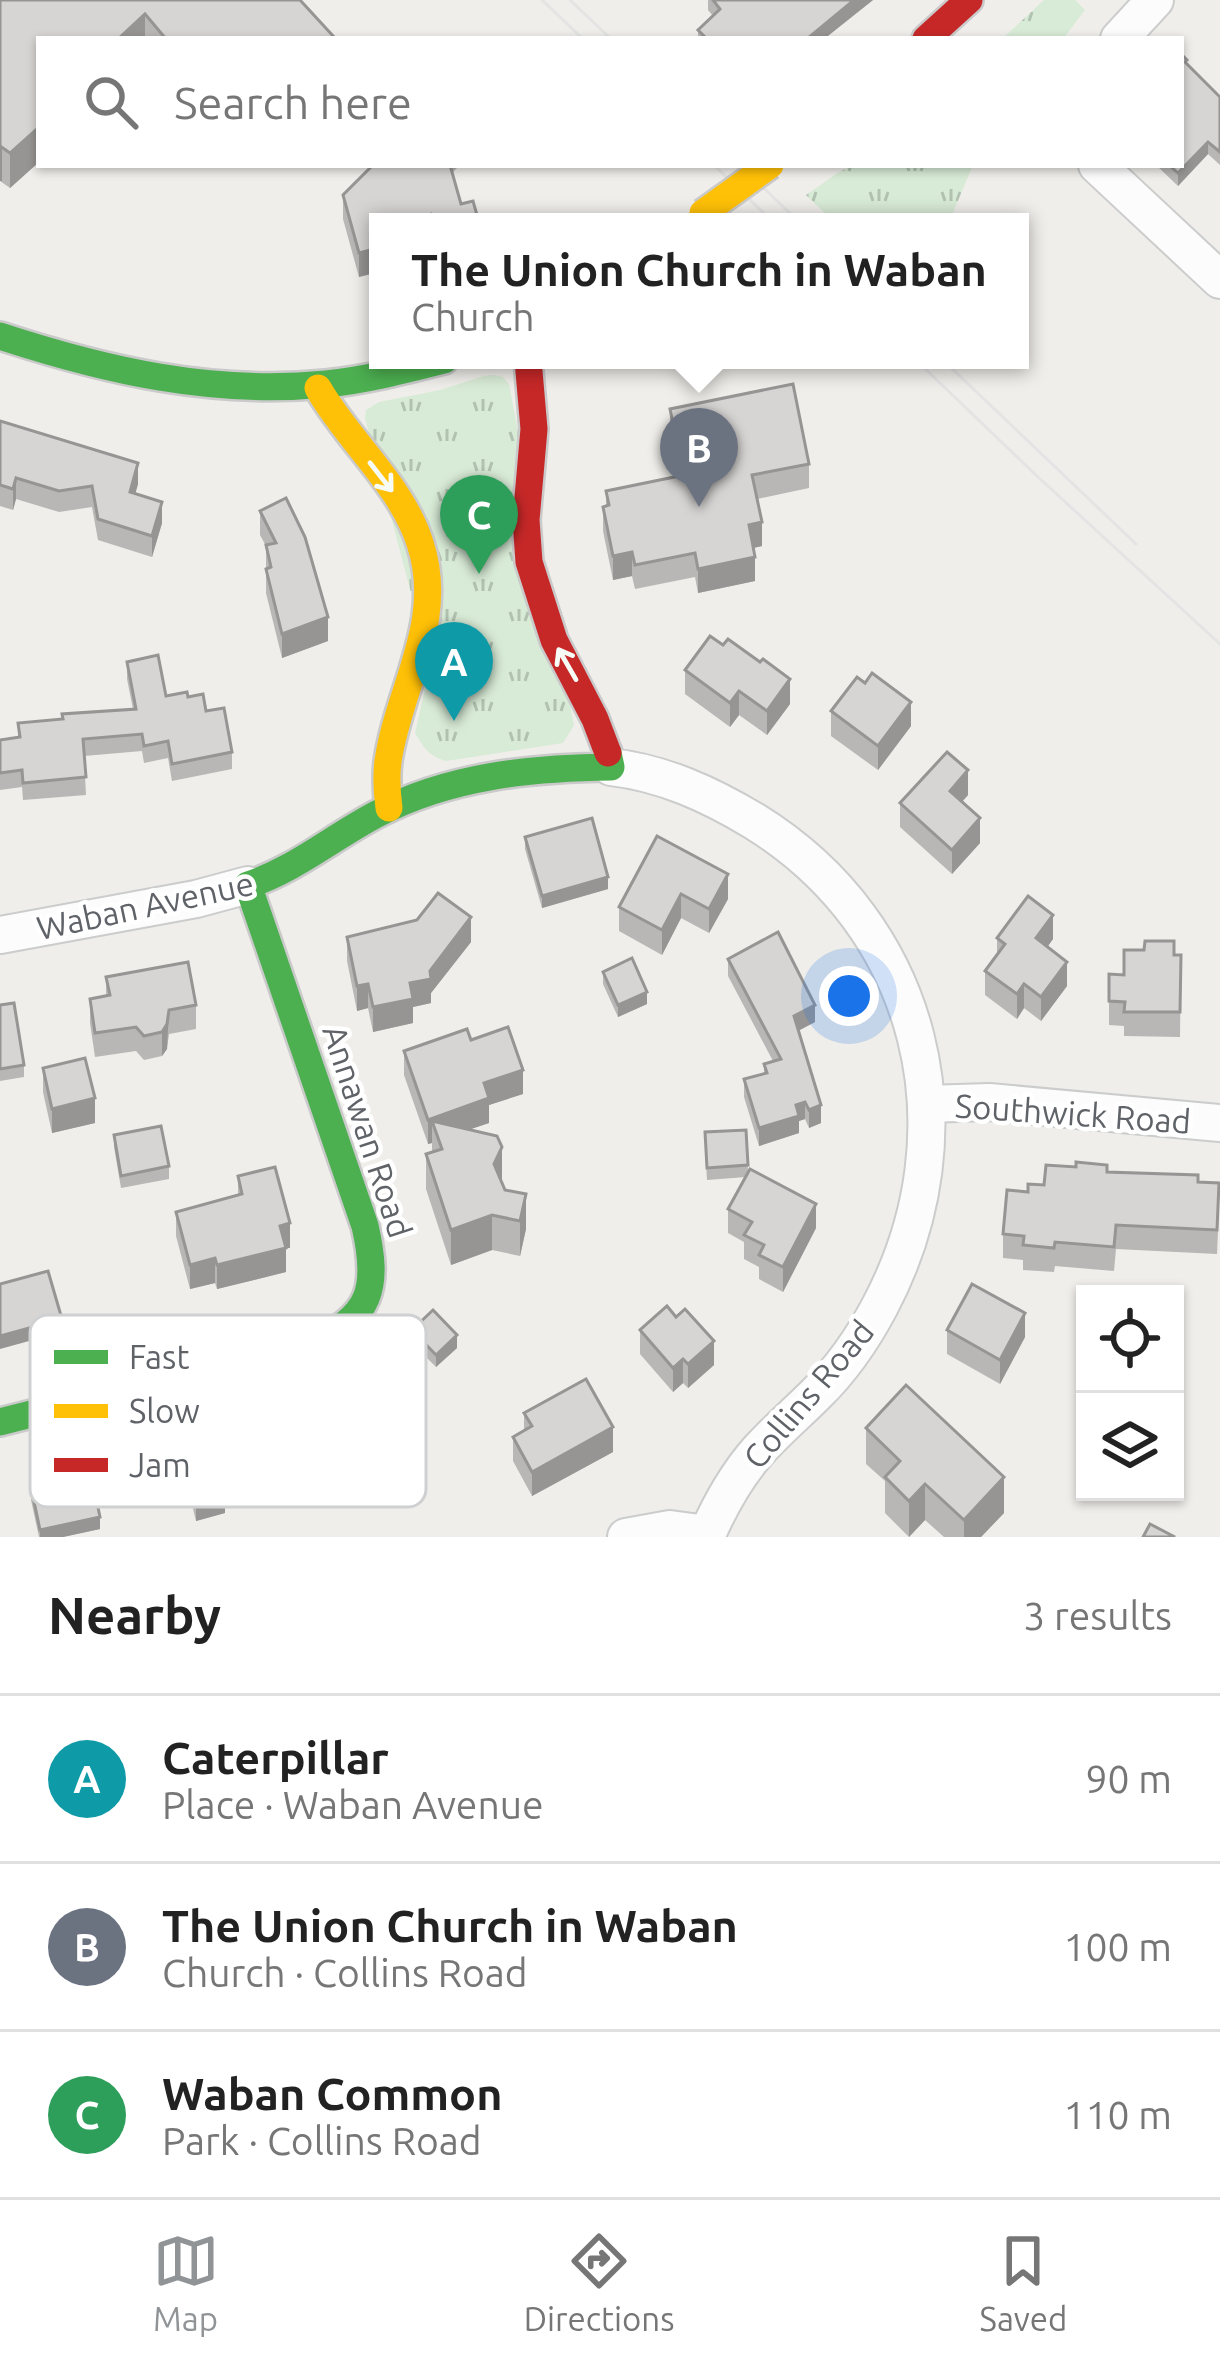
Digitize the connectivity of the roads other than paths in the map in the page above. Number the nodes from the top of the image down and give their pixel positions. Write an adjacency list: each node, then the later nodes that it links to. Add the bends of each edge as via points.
1 (969, 0): 3 (street)
2 (1155, 0): 4 (street)
3 (929, 36)
4 (1122, 36)
5 (766, 168): 7 (street, bridge)
6 (1100, 168): 8 (street)
7 (704, 213)
8 (1220, 280)
9 (0, 336): 12 (street, via 143,376)
10 (409, 369): 12 (street)
11 (529, 369): 13 (street, one-way to 11, via 603,732 558,648 528,560)
12 (318, 388): 14 (street, one-way to 14, via 409,518 425,560 427,615 389,754)
13 (610, 767): 14 (street, Collins Road, via 467,782); 17 (street, Collins Road, via 653,774 718,801 822,872 894,973 918,1040)
14 (388, 808): 15 (street, Waban Avenue, via 292,868)
15 (248, 885): 16 (street, Waban Avenue); 19 (street, Annawan Road, via 365,1226 374,1266)
16 (0, 935)
17 (926, 1105): 18 (street, Southwick Road, via 989,1102); 22 (street, Collins Road, via 915,1213 880,1306 842,1365 754,1455)
18 (1220, 1124)
19 (359, 1315)
20 (30, 1415): 21 (street, Annawan Road)
21 (0, 1423)
22 (707, 1535): 23 (street, via 670,1528)
23 (626, 1537)

